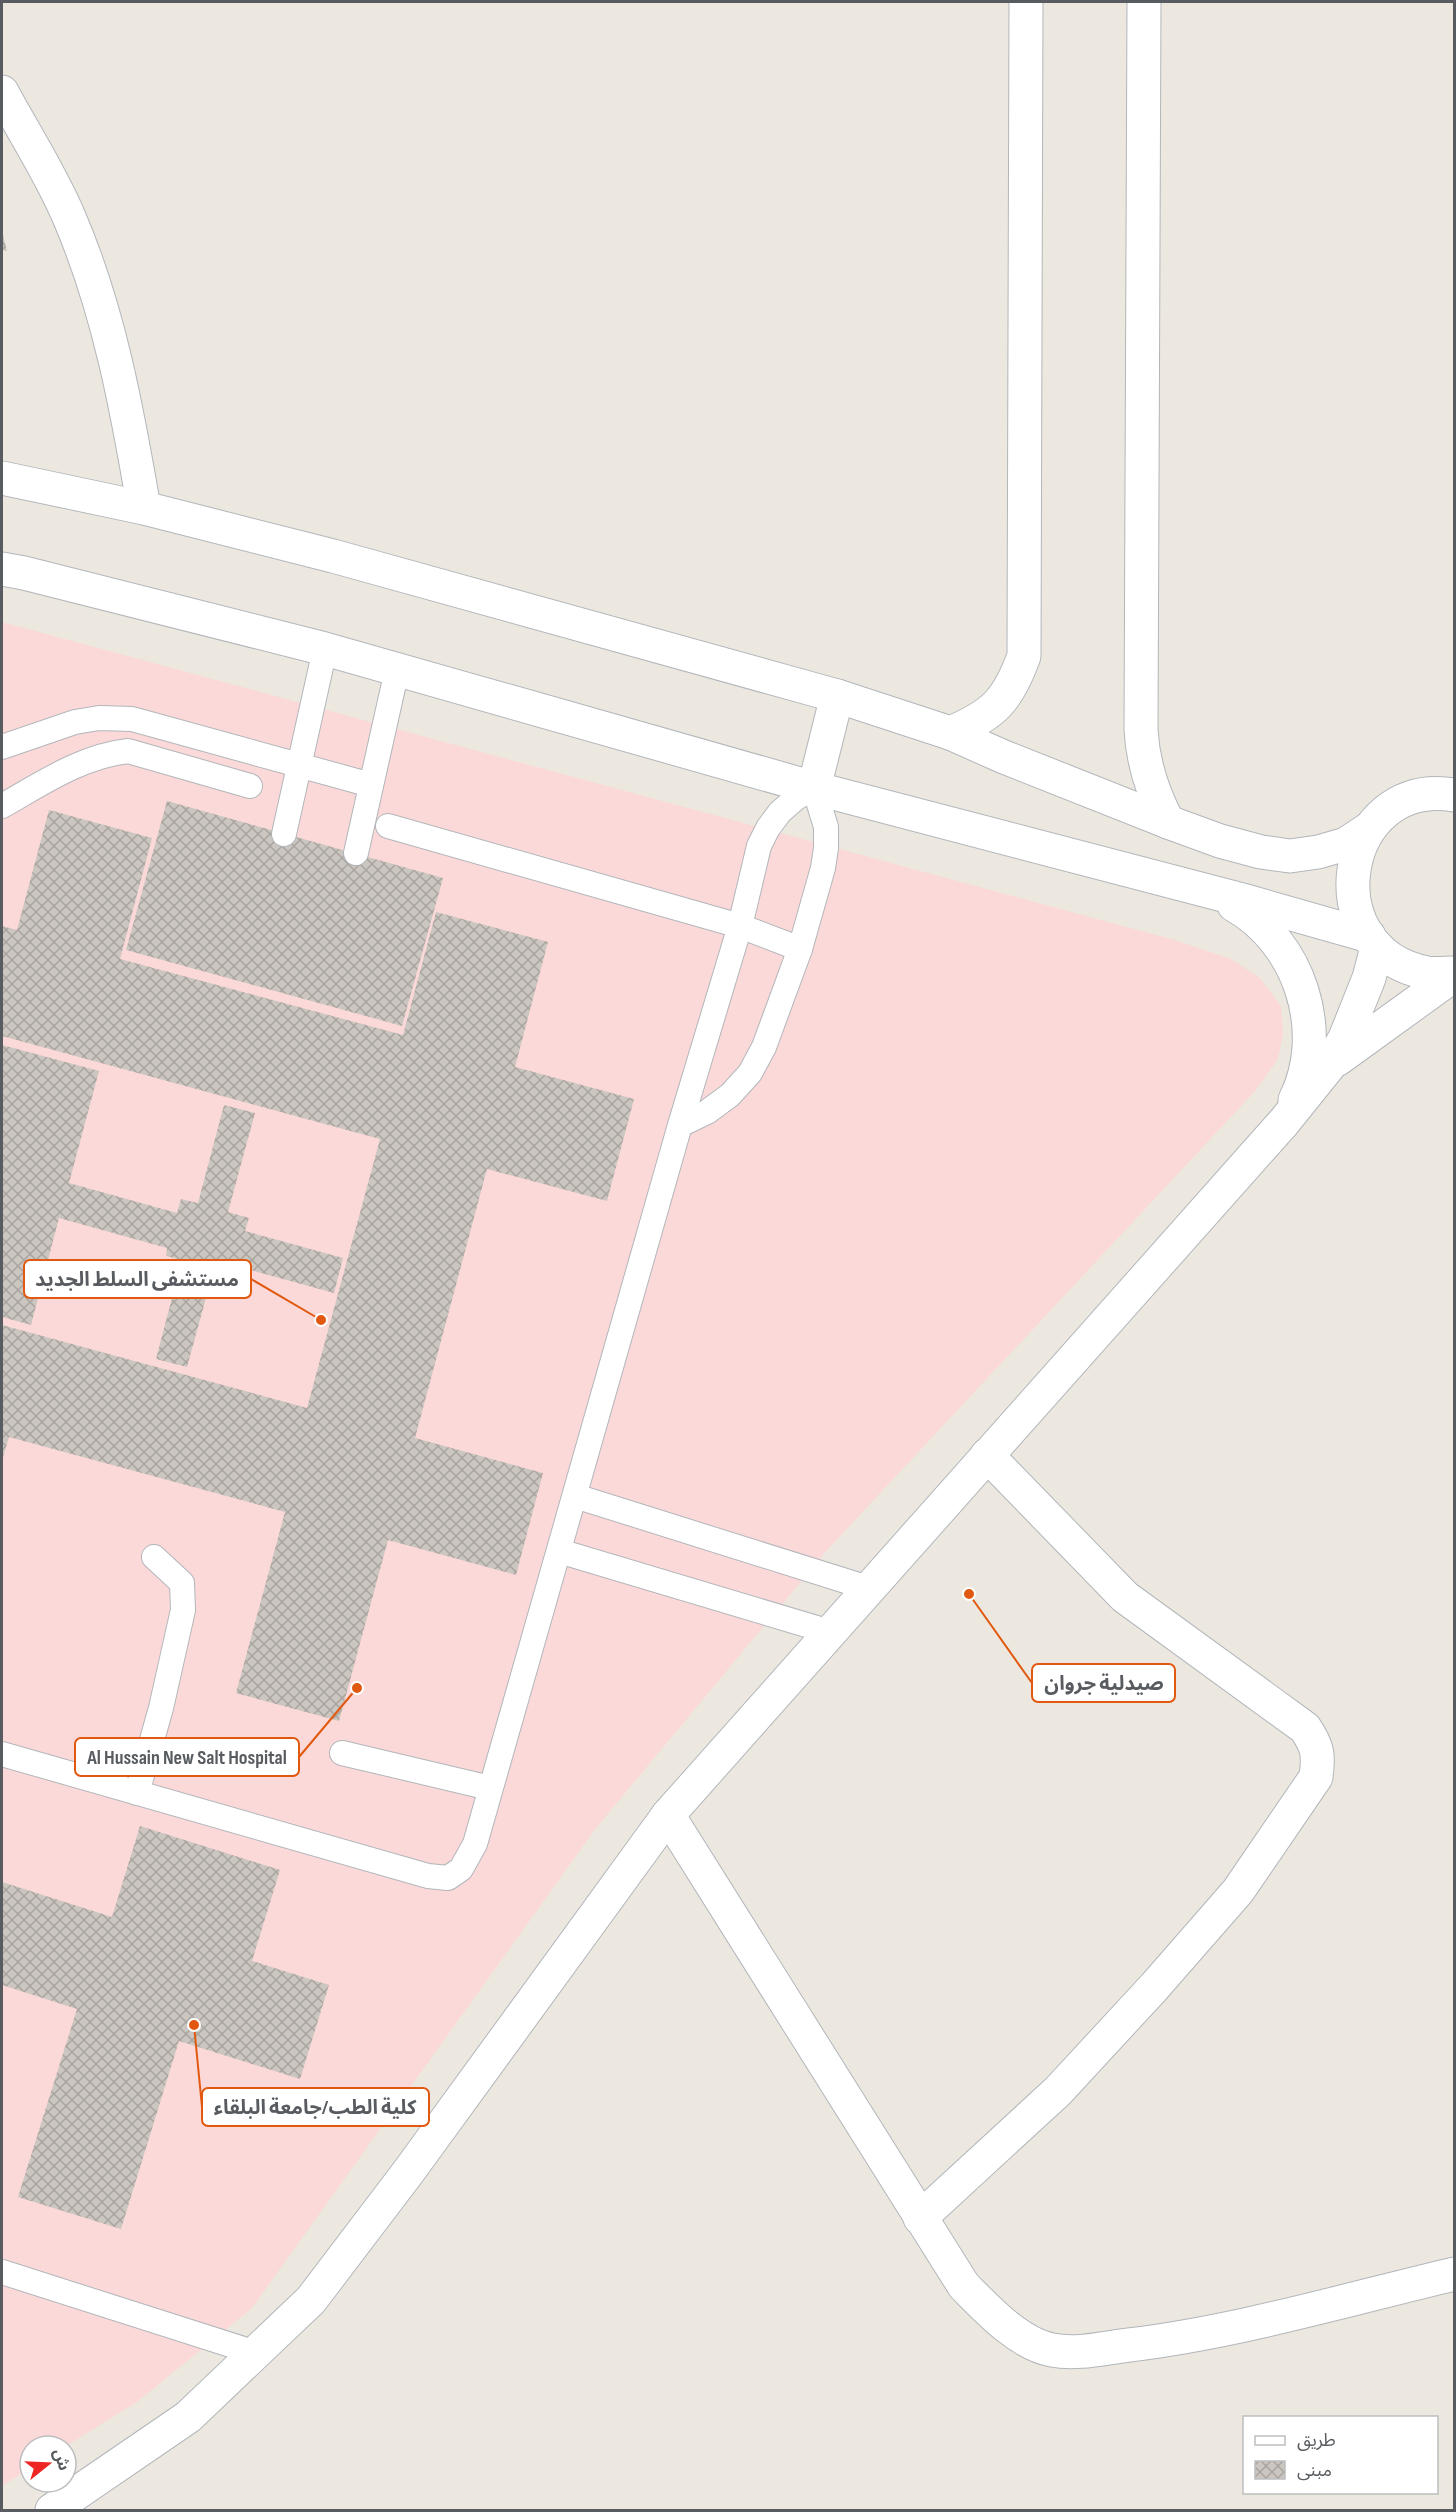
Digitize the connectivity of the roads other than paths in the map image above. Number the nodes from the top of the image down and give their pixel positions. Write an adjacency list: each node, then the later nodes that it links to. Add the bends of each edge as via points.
1 (1026, 2): 10 (street, via 1024,656 1014,682 998,705 976,722)
2 (1143, 2): 18 (street, via 1141,730 1148,778)
3 (2, 92): 5 (street, via 69,216 104,315 126,401)
4 (2, 478): 5 (street)
5 (144, 508): 9 (street, via 333,556)
6 (2, 569): 7 (street)
7 (325, 649): 8 (street); 12 (lane)
8 (397, 670): 13 (lane); 15 (street)
9 (837, 696): 10 (street); 15 (street)
10 (950, 733): 18 (street)
11 (2, 747): 12 (lane, via 75,723 99,718 132,719)
12 (300, 765): 13 (lane); 21 (lane)
13 (371, 785): 22 (lane)
14 (250, 786): 17 (lane, via 128,751 109,753 75,766)
15 (814, 788): 23 (street); 24 (lane, via 796,798 768,828 759,846); 26 (lane, via 826,827 826,848)
16 (1455, 795): 20 (street, via 1415,797 1390,809)
17 (2, 806)
18 (1168, 822): 20 (street, via 1220,841 1290,856 1346,844)
19 (388, 826): 24 (lane)
20 (1370, 828): 25 (street, via 1356,854 1351,882 1355,910)
21 (284, 834)
22 (356, 853)
23 (1214, 894): 25 (street); 29 (street, via 1248,913 1276,940 1297,974 1308,1011 1309,1050 1301,1087)
24 (740, 926): 26 (lane); 30 (lane)
25 (1373, 942): 27 (street, via 1401,965 1428,973); 28 (street, via 1358,1008)
26 (800, 949): 30 (lane, via 764,1047 750,1073 730,1095)
27 (1455, 974): 28 (street)
28 (1329, 1066): 29 (street)
29 (1284, 1122): 31 (street)
30 (680, 1125): 32 (lane)
31 (987, 1455): 35 (street); 42 (street, via 1125,1597 1305,1728 1319,1756 1316,1777 1238,1891 1058,2091)
32 (575, 1496): 33 (lane); 35 (lane)
33 (559, 1551): 36 (lane); 39 (lane)
34 (154, 1557): 40 (lane, via 182,1583 183,1610)
35 (868, 1588): 36 (street)
36 (830, 1632): 41 (street)
37 (342, 1753): 39 (lane)
38 (2, 1754): 40 (lane)
39 (490, 1788): 40 (lane, via 475,1844 461,1869 448,1878 428,1876)
40 (137, 1793)
41 (668, 1815): 42 (street); 45 (street, via 318,2290)
42 (920, 2218): 44 (street, via 964,2286 1000,2323 1051,2350 1082,2351 1173,2340)
43 (2, 2272): 45 (lane)
44 (1455, 2274)
45 (256, 2353): 46 (street, via 188,2417)
46 (52, 2511)

